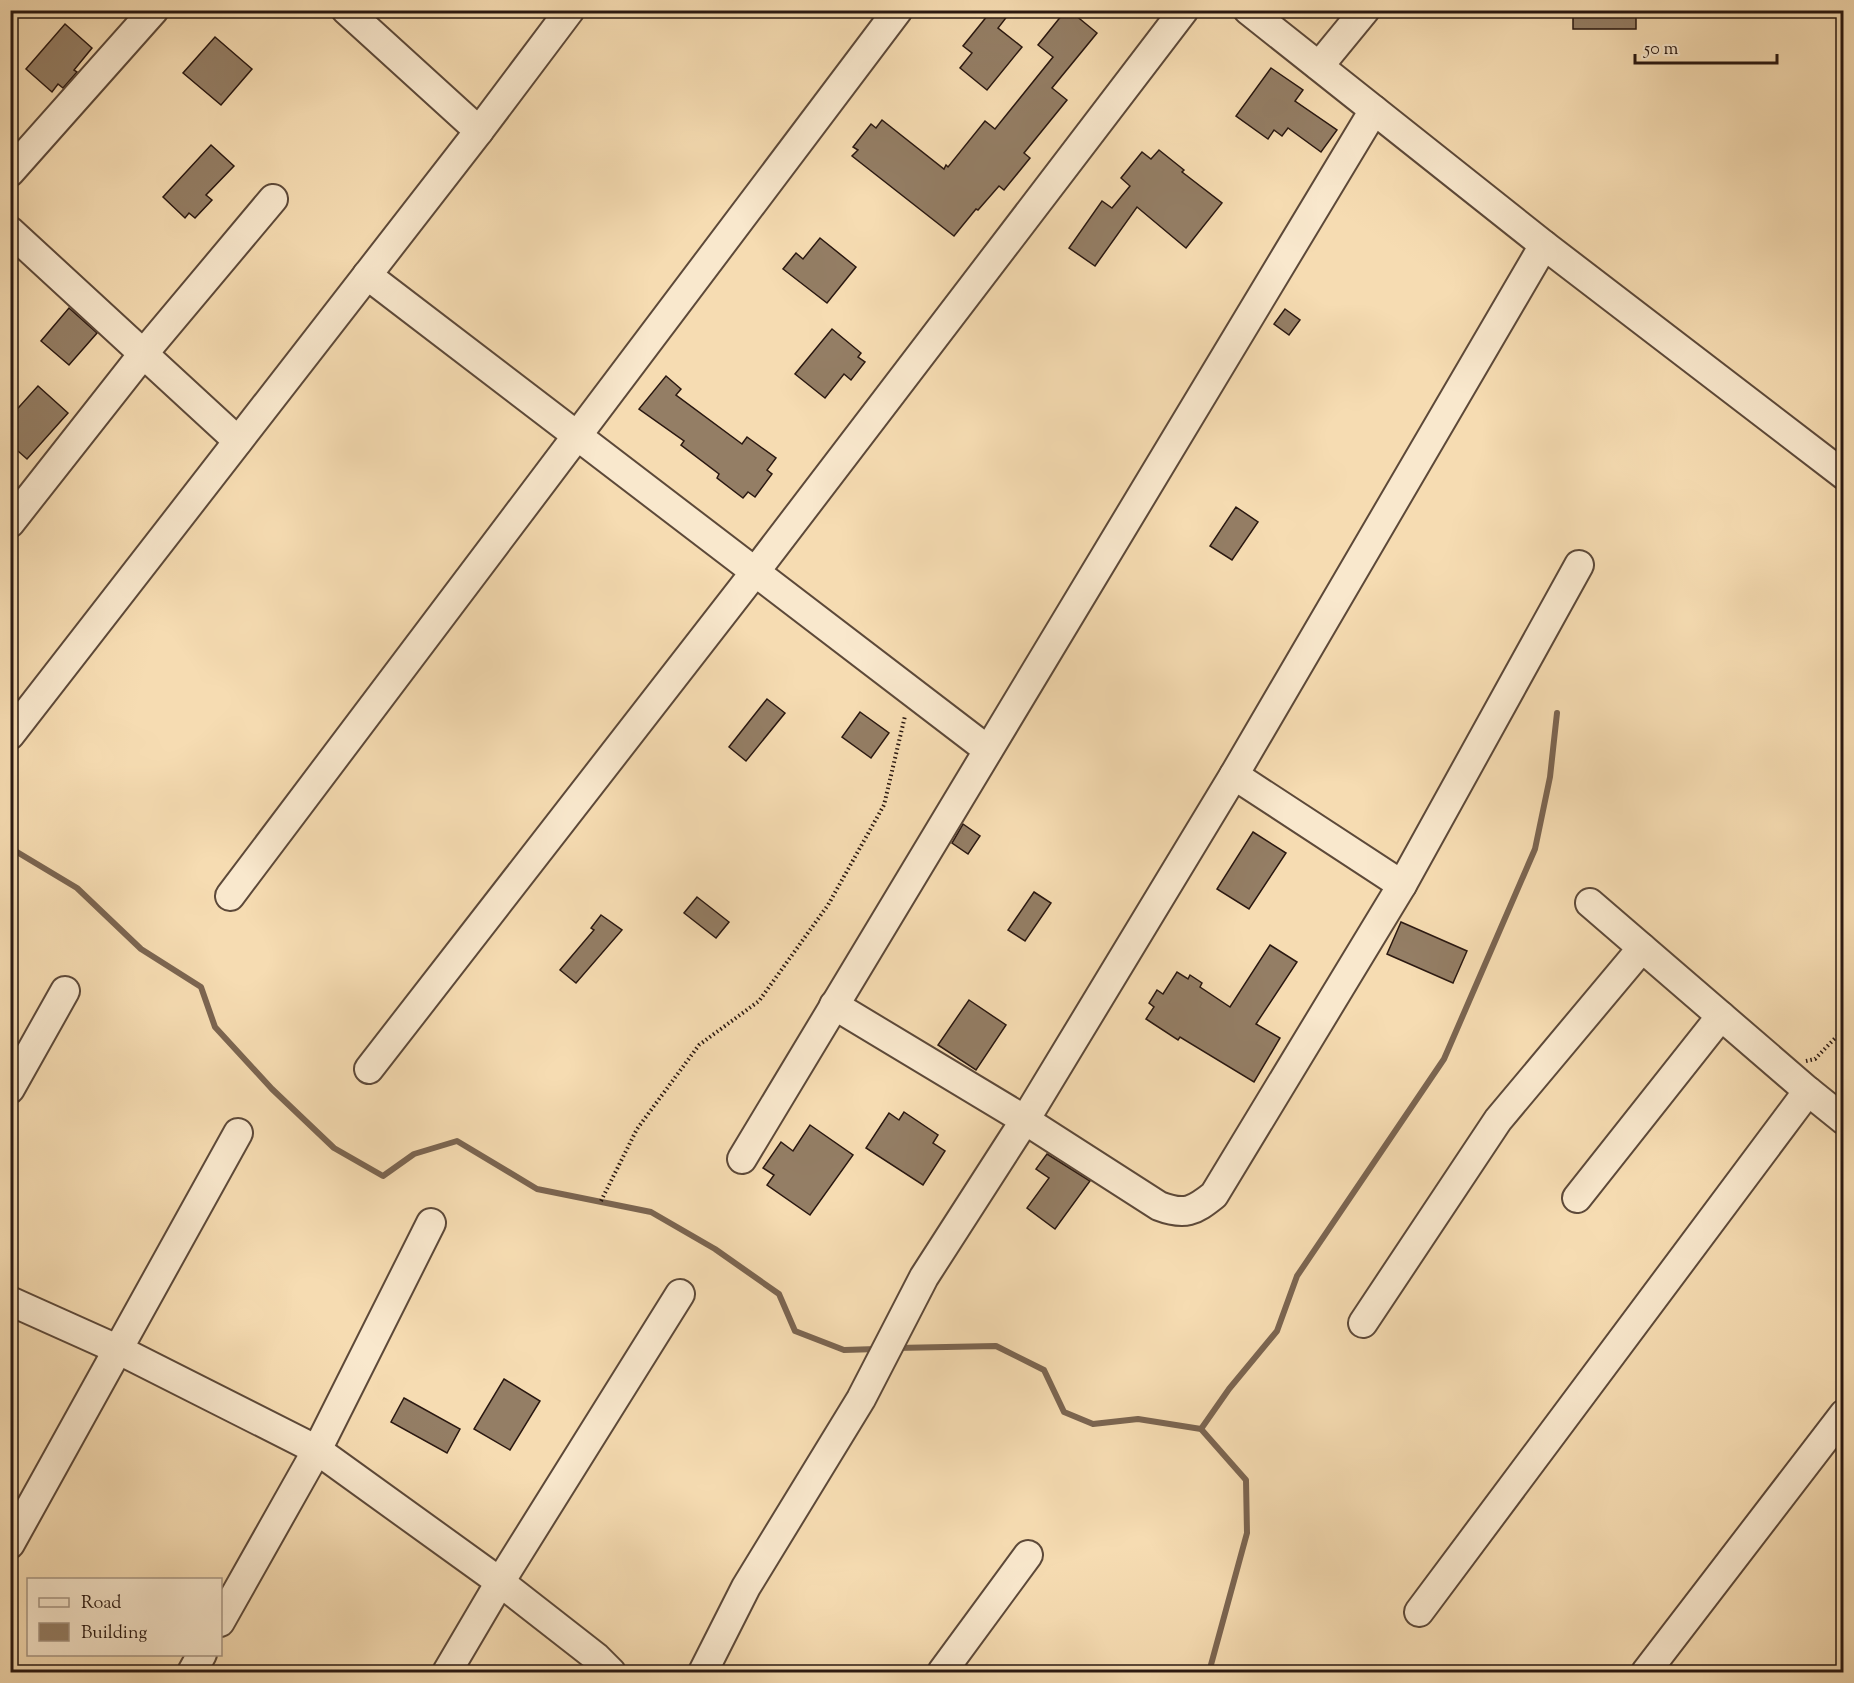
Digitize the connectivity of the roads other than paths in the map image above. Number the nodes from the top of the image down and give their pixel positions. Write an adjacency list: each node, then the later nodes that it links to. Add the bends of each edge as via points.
1 (154, 10): 11 (street)
2 (346, 10): 10 (street)
3 (570, 10): 10 (street)
4 (898, 10): 17 (street)
5 (1184, 10): 22 (street)
6 (1248, 10): 8 (street)
7 (1365, 10): 8 (street)
8 (1319, 66): 9 (street)
9 (1374, 110): 14 (street); 24 (street)
10 (479, 131): 15 (street)
11 (10, 172)
12 (273, 199): 16 (street)
13 (10, 231): 16 (street)
14 (1544, 245): 19 (street); 25 (street)
15 (367, 275): 17 (street); 18 (street)
16 (143, 354): 18 (street); 20 (street)
17 (578, 436): 22 (street); 27 (street)
18 (238, 441): 23 (street)
19 (1844, 475)
20 (10, 523)
21 (1579, 565): 26 (street)
22 (756, 572): 24 (street); 33 (street)
23 (10, 735)
24 (988, 750): 31 (street)
25 (1234, 775): 26 (street); 36 (street)
26 (1402, 885): 36 (street, via 1214,1195 1200,1206 1188,1212 1159,1206)
27 (230, 896)
28 (1590, 903): 29 (street)
29 (1642, 948): 32 (street); 44 (street, via 1498,1119)
30 (65, 991): 34 (street)
31 (834, 1005): 36 (street); 39 (street)
32 (1721, 1016): 35 (street); 40 (street)
33 (369, 1069)
34 (10, 1089)
35 (1808, 1091): 37 (street); 51 (street)
36 (1024, 1120): 57 (street, via 924,1277 861,1399 746,1587)
37 (1844, 1120)
38 (238, 1133): 45 (street)
39 (742, 1159)
40 (1576, 1198)
41 (431, 1223): 47 (street)
42 (680, 1294): 50 (street)
43 (10, 1301): 45 (street)
44 (1363, 1323)
45 (117, 1349): 47 (street); 48 (street)
46 (1844, 1414): 59 (street)
47 (317, 1450): 50 (street); 52 (street)
48 (10, 1544)
49 (1028, 1555): 58 (street)
50 (500, 1582): 55 (street); 56 (street)
51 (1419, 1612)
52 (222, 1618)
53 (201, 1656): 54 (street)
54 (192, 1672)
55 (447, 1672)
56 (612, 1672)
57 (703, 1672)
58 (942, 1672)
59 (1646, 1672)

